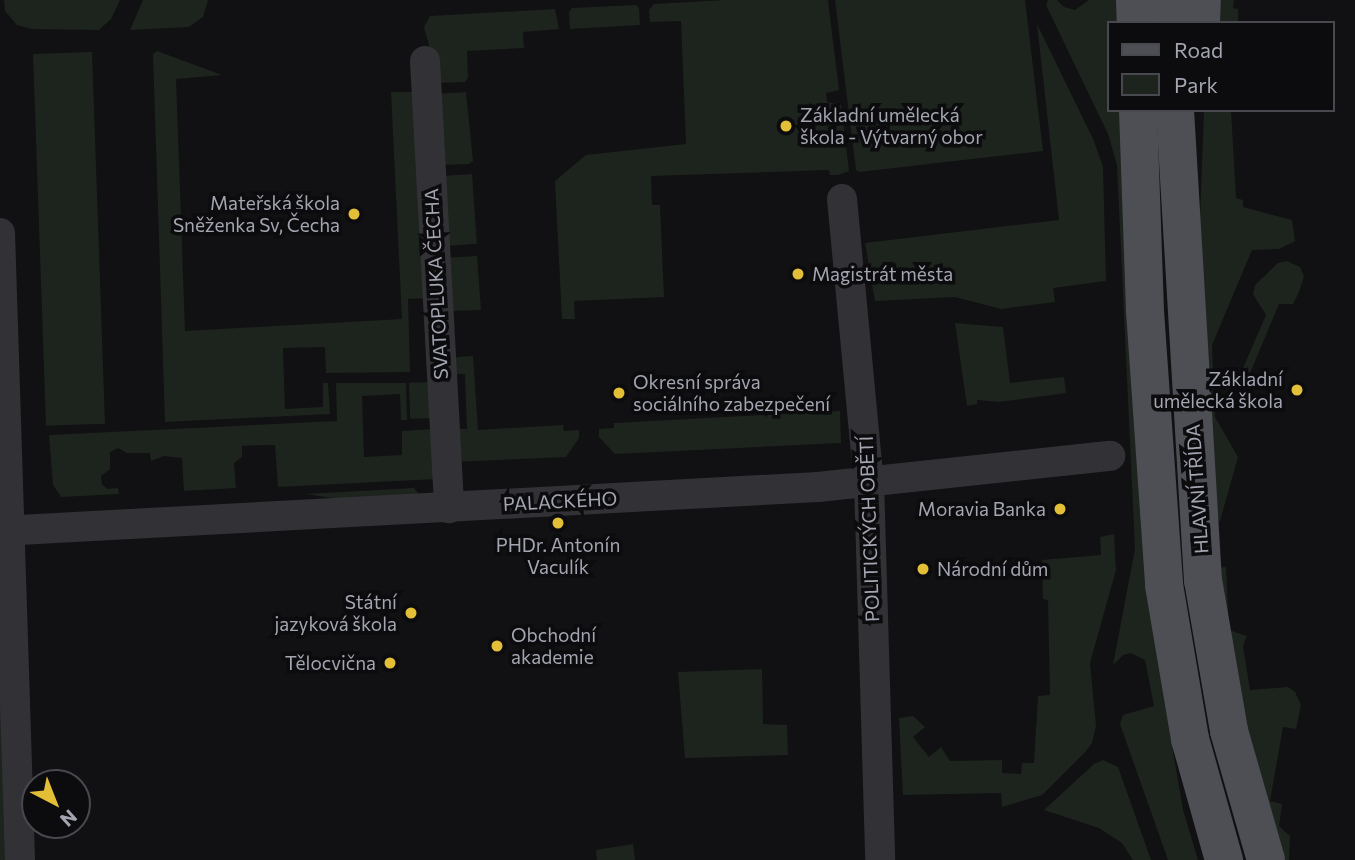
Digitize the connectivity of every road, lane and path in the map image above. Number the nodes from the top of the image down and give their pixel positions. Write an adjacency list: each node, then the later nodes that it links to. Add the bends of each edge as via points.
1 (1172, 0): 3 (main road)
2 (1202, 0): 4 (main road)
3 (1173, 21)
4 (1201, 21)
5 (425, 61): 14 (street, SVATOPLUKA ČECHA)
6 (1138, 112): 16 (main road, HLAVNÍ TŘÍDA, via 1138,177 1164,585)
7 (1175, 112): 10 (main road, HLAVNÍ TŘÍDA)
8 (1196, 112): 10 (main road)
9 (842, 199): 13 (street, POLITICKÝCH OBĚTÍ)
10 (1182, 231): 21 (main road, HLAVNÍ TŘÍDA, via 1203,580 1229,731)
11 (0, 233): 15 (street)
12 (1110, 456): 13 (street, PALACKÉHO)
13 (869, 482): 14 (street, PALACKÉHO); 18 (street, POLITICKÝCH OBĚTÍ)
14 (449, 508): 15 (street, PALACKÉHO)
15 (5, 531): 17 (street)
16 (1182, 694): 19 (main road, via 1188,807); 20 (main road, HLAVNÍ TŘÍDA)
17 (20, 860)
18 (880, 860)
19 (1205, 860)
20 (1224, 860)
21 (1266, 860)

